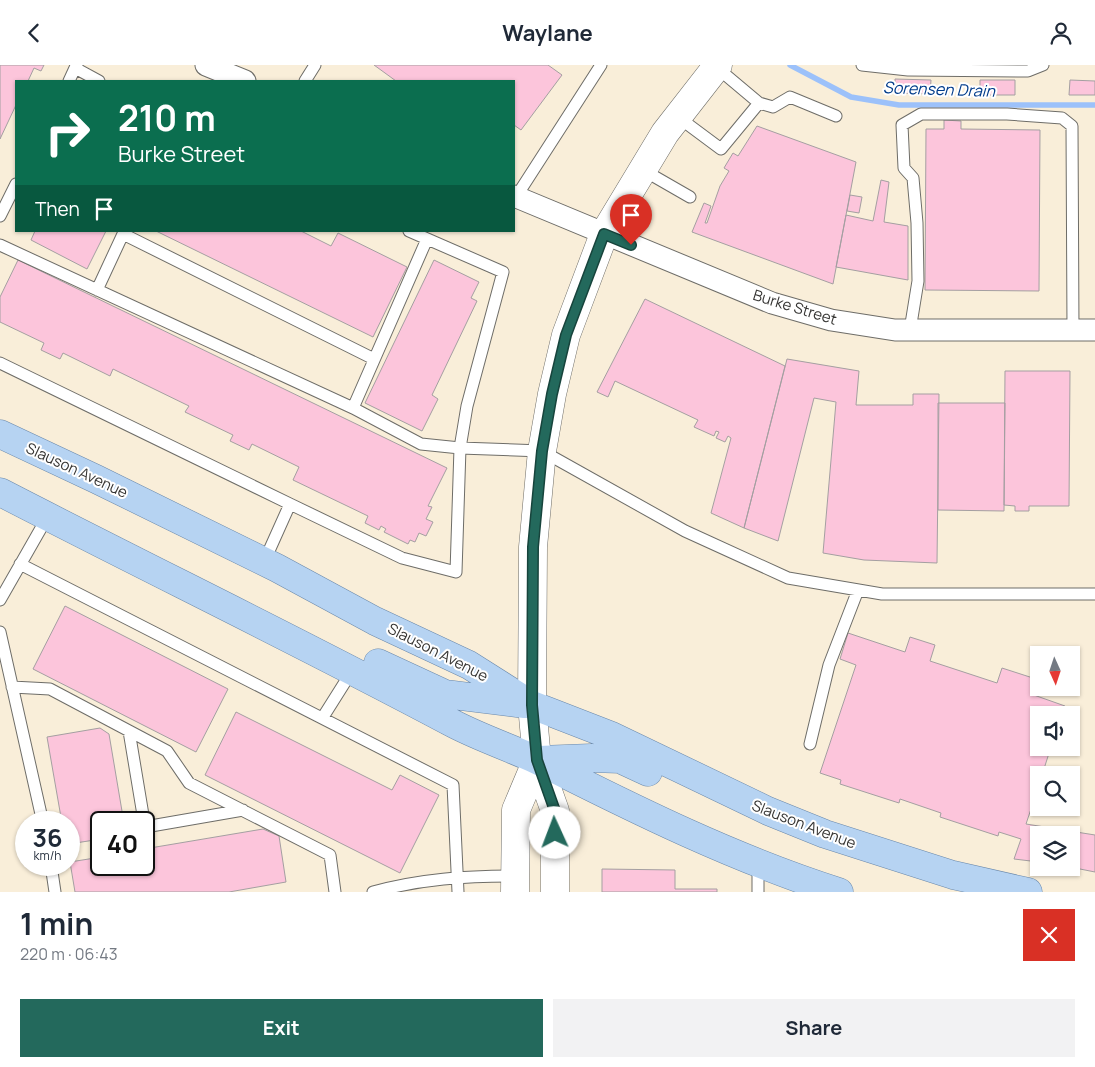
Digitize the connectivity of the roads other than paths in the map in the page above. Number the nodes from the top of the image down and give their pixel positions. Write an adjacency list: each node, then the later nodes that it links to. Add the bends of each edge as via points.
1 (206, 65): 10 (street)
2 (315, 65): 11 (lane)
3 (601, 65): 17 (lane)
4 (862, 65): 5 (lane, via 1028,71)
5 (1043, 65)
6 (76, 66): 8 (lane); 9 (lane)
7 (716, 66): 12 (lane); 14 (street)
8 (69, 80)
9 (97, 80)
10 (243, 80)
11 (306, 80)
12 (758, 103): 13 (lane, via 773,107 790,97); 14 (lane, via 721,149)
13 (836, 116)
14 (678, 117): 15 (street)
15 (643, 171): 18 (lane); 21 (street)
16 (15, 186): 19 (lane)
17 (515, 196): 21 (street, Burke Street)
18 (690, 197)
19 (0, 216)
20 (411, 232): 22 (lane)
21 (604, 234): 25 (street, Burke Street, via 772,303 831,320); 33 (street, via 566,335)
22 (427, 239): 28 (lane); 32 (lane, via 502,272 467,406)
23 (0, 245): 24 (lane)
24 (97, 290): 28 (lane, via 123,234); 30 (lane)
25 (910, 330): 26 (street, Burke Street); 26 (lane, via 918,281 917,223 913,178 904,168 902,125 921,114 1007,114 1062,118 1072,126)
26 (1072, 330): 27 (street, Burke Street)
27 (1095, 331)
28 (374, 359): 30 (lane)
29 (0, 363): 35 (lane)
30 (353, 408): 32 (lane, via 421,444)
31 (0, 434): 37 (main road, Slauson Avenue)
32 (460, 448): 33 (lane); 35 (lane, via 456,572 402,558)
33 (542, 451): 39 (lane, via 684,531 788,578); 46 (street, via 533,547)
34 (0, 492): 36 (main road)
35 (290, 504): 37 (lane)
36 (48, 516): 38 (lane); 43 (main road)
37 (264, 562): 46 (main road, Slauson Avenue, via 375,621 469,665)
38 (20, 564): 41 (lane); 47 (lane)
39 (858, 590): 40 (lane, via 882,595); 49 (lane, via 830,665)
40 (1095, 594)
41 (0, 600)
42 (0, 631): 45 (lane)
43 (312, 648): 44 (main road); 46 (main road, via 328,643 445,695)
44 (352, 669): 47 (lane); 50 (main road, via 455,725)
45 (12, 687): 48 (lane, via 50,689); 52 (lane)
46 (532, 705): 50 (street); 53 (main road, Slauson Avenue, via 612,737)
47 (323, 717): 56 (lane, via 453,785)
48 (129, 731): 51 (lane, via 167,751 190,783); 51 (lane, via 144,827)
49 (810, 744)
50 (537, 760): 53 (main road, via 620,759 766,825); 54 (main road, via 599,793); 57 (street, via 516,810); 62 (street, via 555,811)
51 (243, 810): 59 (lane, via 330,855)
52 (40, 811)
53 (797, 823): 65 (main road, Slauson Avenue, via 952,875)
54 (758, 862): 63 (lane); 64 (main road)
55 (53, 876): 58 (lane)
56 (457, 877): 57 (lane); 60 (lane, via 405,883); 61 (lane)
57 (515, 884)
58 (55, 892)
59 (335, 892)
60 (372, 892)
61 (458, 892)
62 (555, 892)
63 (758, 892)
64 (839, 892)
65 (1028, 892)

